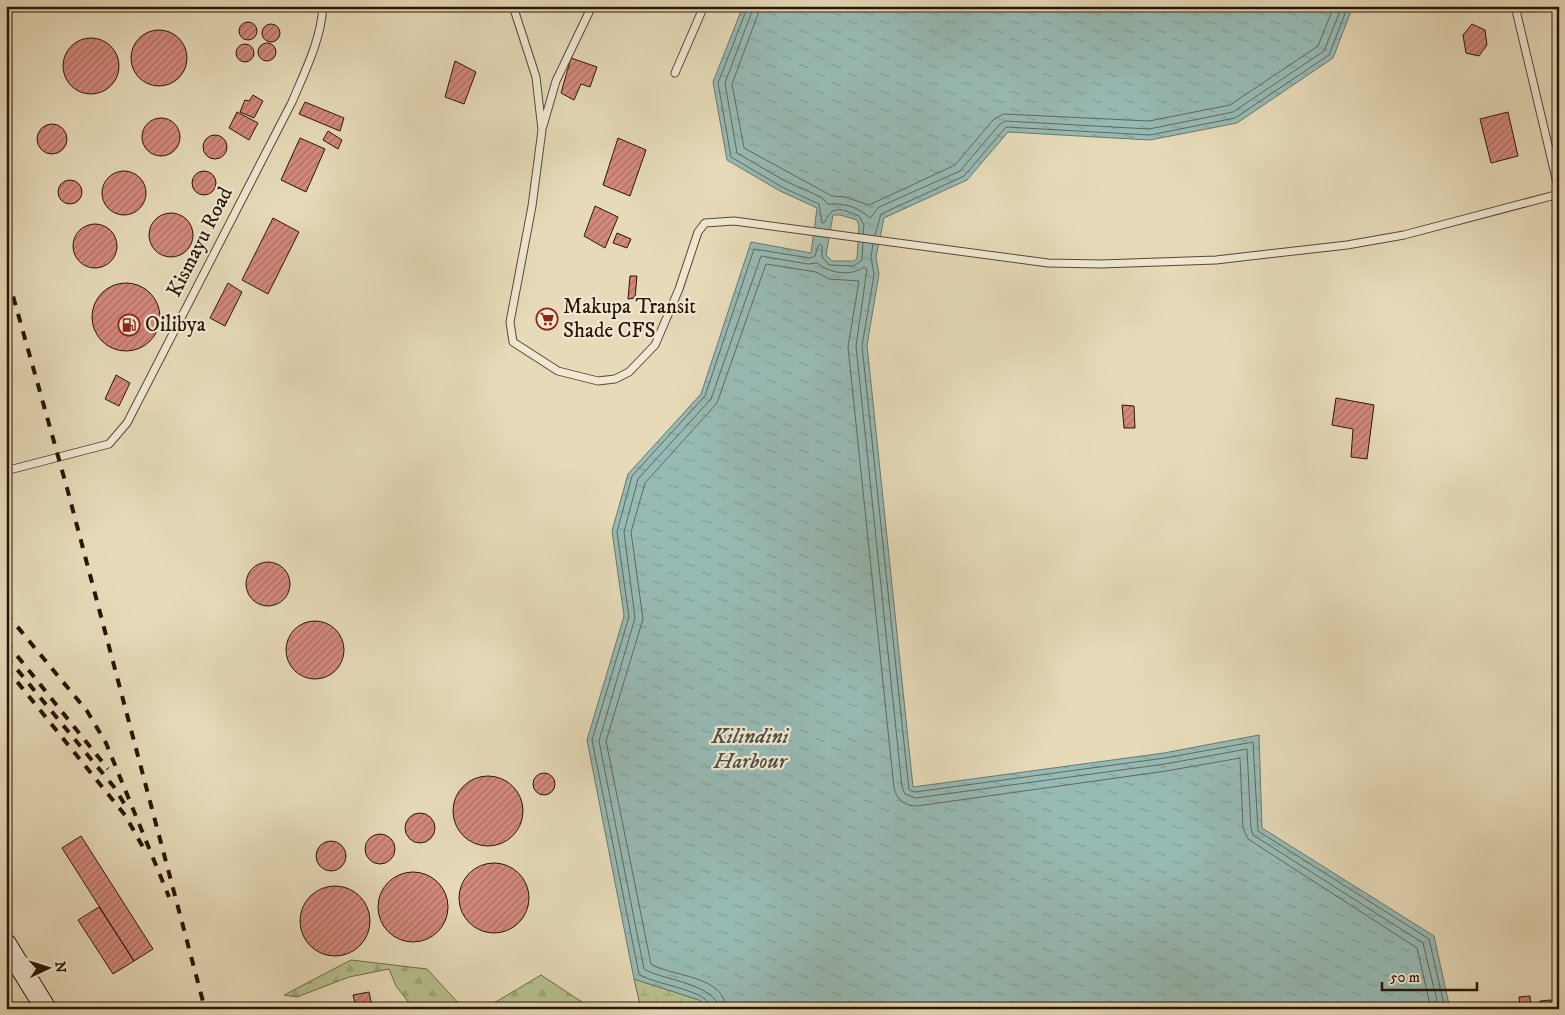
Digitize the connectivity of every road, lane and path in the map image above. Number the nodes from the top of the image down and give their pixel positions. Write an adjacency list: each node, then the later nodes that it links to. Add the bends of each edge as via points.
1 (323, 6): 9 (lane, Kismayu Road, via 312,54 292,102 127,423 109,444 13,469)
2 (513, 6): 7 (lane, via 536,77)
3 (592, 6): 7 (lane, via 556,81)
4 (704, 6): 6 (lane)
5 (1515, 6): 8 (lane)
6 (675, 73)
7 (542, 130): 8 (lane, via 510,334 513,342 558,371 598,381 615,379 629,372 655,345 679,289 698,232 705,224 734,222 1048,263 1216,260 1404,235)
8 (1559, 192)
9 (6, 468)
10 (6, 944): 11 (main road)
11 (46, 1009)

